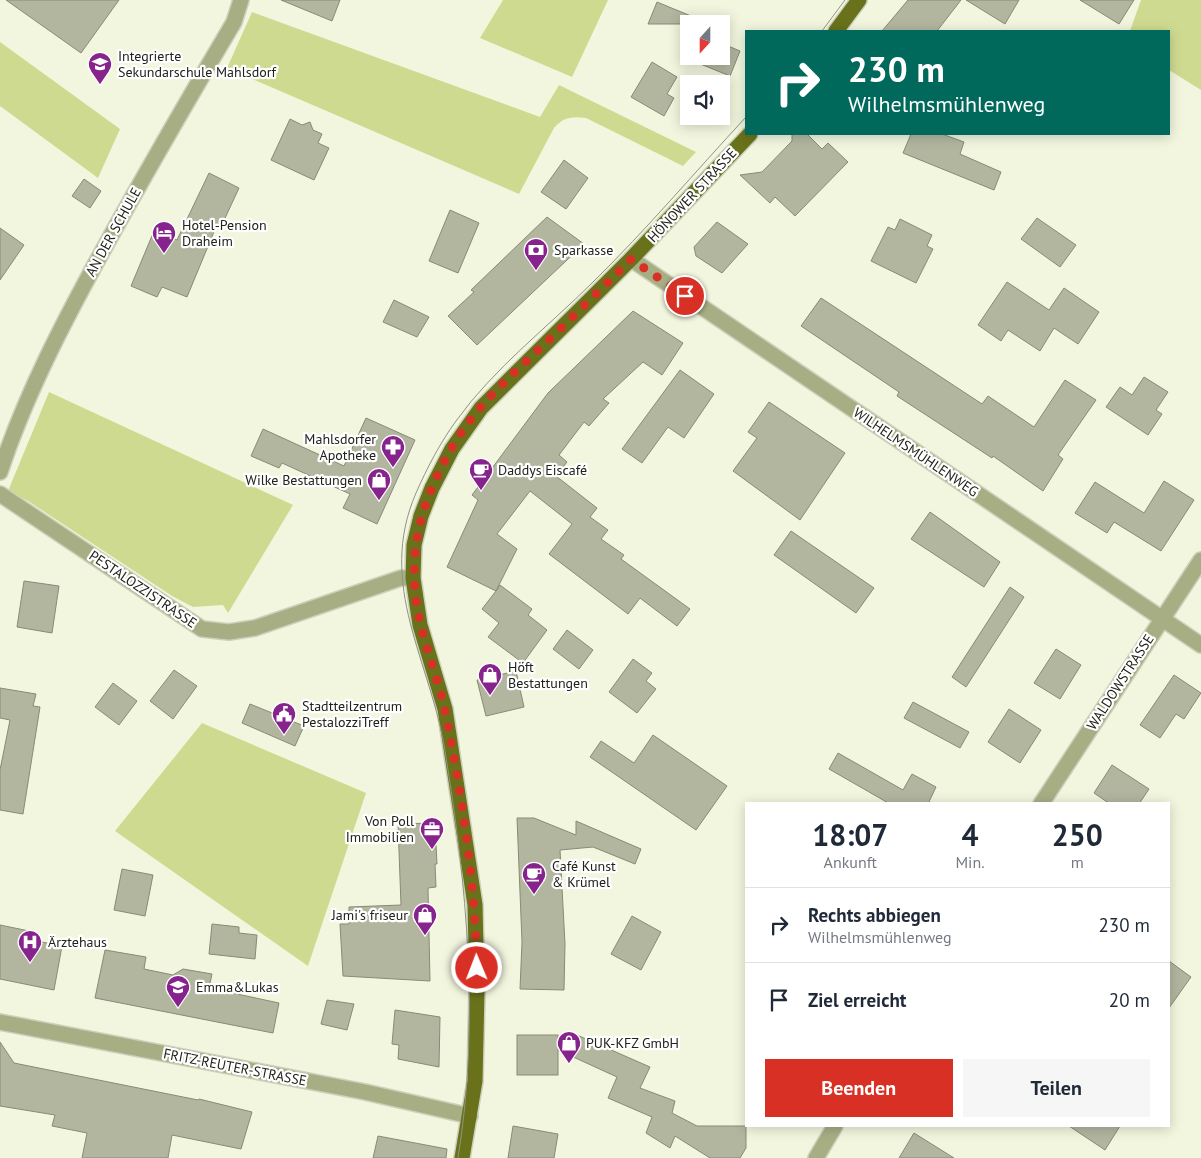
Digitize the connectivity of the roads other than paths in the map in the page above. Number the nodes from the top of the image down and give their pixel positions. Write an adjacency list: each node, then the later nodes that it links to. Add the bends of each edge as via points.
1 (241, 0): 6 (street, AN DER SCHULE, via 234,22 75,302 30,394)
2 (859, 0): 3 (main road)
3 (837, 30)
4 (749, 135): 5 (main road, HÖNOWER STRASSE)
5 (631, 259): 9 (main road, HÖNOWER STRASSE, via 514,374 462,432 421,516 414,545); 10 (street, WILHELMSMÜHLENWEG)
6 (0, 472)
7 (0, 494): 9 (street, PESTALOZZISTRASSE, via 202,629 230,632 255,628 401,578)
8 (1201, 560): 10 (street, WALDOWSTRASSE)
9 (413, 578): 14 (main road, HÖNOWER STRASSE, via 420,625 445,709 475,905 475,1081)
10 (1161, 619): 11 (street, WILHELMSMÜHLENWEG); 12 (street, WALDOWSTRASSE)
11 (1201, 646)
12 (1041, 802)
13 (0, 1022): 14 (street, FRITZ-REUTER-STRASSE, via 329,1085)
14 (470, 1116): 16 (main road, HÖNOWER STRASSE)
15 (834, 1127): 17 (street)
16 (462, 1158)
17 (816, 1158)

